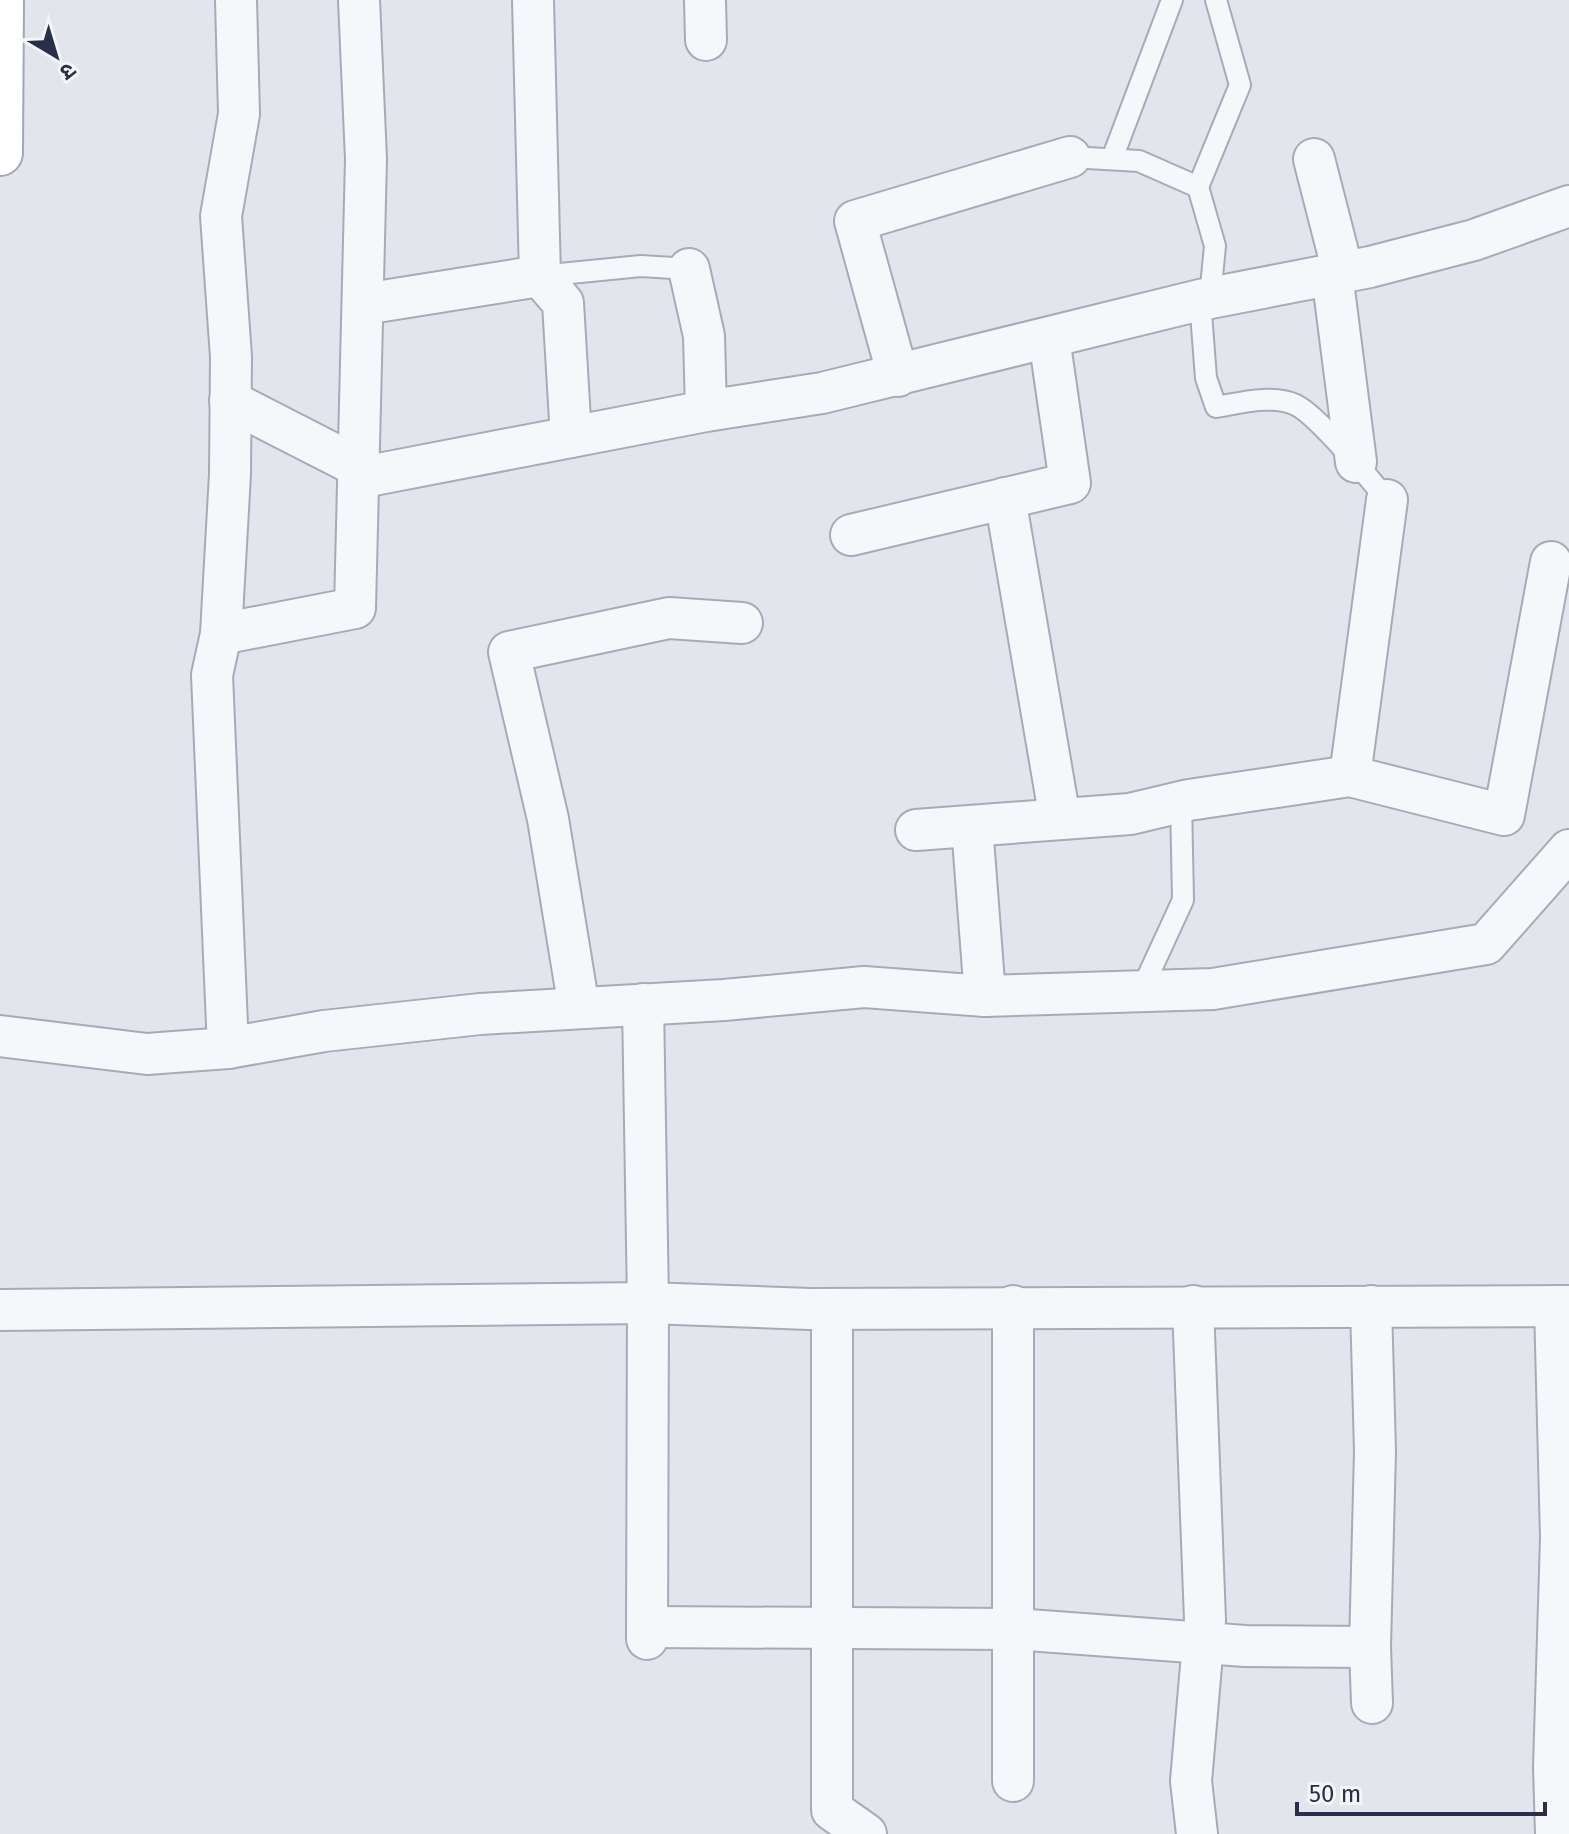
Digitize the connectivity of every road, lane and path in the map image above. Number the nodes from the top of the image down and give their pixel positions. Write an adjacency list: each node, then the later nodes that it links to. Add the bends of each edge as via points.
1 (1, 0): 9 (main road)
2 (236, 0): 22 (street, via 239,114 221,216)
3 (359, 0): 19 (street, via 366,159)
4 (533, 0): 17 (street)
5 (705, 0): 8 (street)
6 (1172, 0): 11 (lane)
7 (1216, 0): 13 (lane, via 1240,85)
8 (706, 40)
9 (0, 153)
10 (1070, 157): 11 (lane); 21 (street, via 855,221)
11 (1112, 159): 13 (lane, via 1139,161)
12 (1314, 159): 16 (street)
13 (1198, 187): 18 (lane, via 1215,246)
14 (1569, 206): 16 (street, via 1474,240)
15 (689, 269): 17 (lane, via 641,266); 23 (street, via 704,336)
16 (1338, 273): 18 (street); 25 (street)
17 (540, 276): 19 (street); 24 (street, via 563,303)
18 (1205, 298): 20 (street); 25 (lane, via 1206,378 1216,407 1259,400 1296,405)
19 (364, 304): 26 (street)
20 (1049, 338): 21 (street); 27 (street, via 1070,483)
21 (898, 376): 23 (street)
22 (230, 401): 26 (street); 32 (street)
23 (706, 411): 24 (street)
24 (571, 437): 26 (street)
25 (1356, 462): 28 (lane)
26 (358, 473): 32 (street, via 355,608)
27 (1005, 498): 29 (street); 35 (street)
28 (1387, 500): 33 (street)
29 (851, 535)
30 (1551, 562): 33 (street, via 1504,815)
31 (742, 623): 42 (street, via 669,618 509,652 548,819)
32 (221, 634): 44 (street, via 212,675)
33 (1350, 776): 34 (street)
34 (1181, 801): 35 (street, via 1130,814); 39 (lane, via 1183,900)
35 (1060, 819): 36 (street)
36 (972, 826): 37 (street); 40 (street)
37 (916, 830)
38 (1569, 850): 39 (street, via 1486,944 1213,989)
39 (1142, 989): 40 (street)
40 (985, 996): 41 (street, via 864,987)
41 (643, 1004): 42 (street); 45 (street)
42 (579, 1008): 44 (street, via 324,1031)
43 (0, 1036): 44 (street, via 147,1054)
44 (228, 1048)
45 (648, 1303): 50 (street); 51 (street); 52 (street, via 648,1633)
46 (1013, 1306): 47 (street); 50 (street); 53 (street)
47 (1193, 1306): 48 (street); 54 (street)
48 (1371, 1306): 49 (street); 55 (street, via 1375,1451)
49 (1562, 1306): 60 (street)
50 (832, 1309): 52 (street)
51 (0, 1310)
52 (830, 1626): 53 (street); 58 (street, via 832,1810)
53 (1015, 1629): 54 (street); 57 (street)
54 (1203, 1642): 55 (street); 59 (street, via 1191,1781)
55 (1370, 1647): 56 (street)
56 (1372, 1703)
57 (1013, 1781)
58 (866, 1834)
59 (1197, 1834)
60 (1556, 1834)

